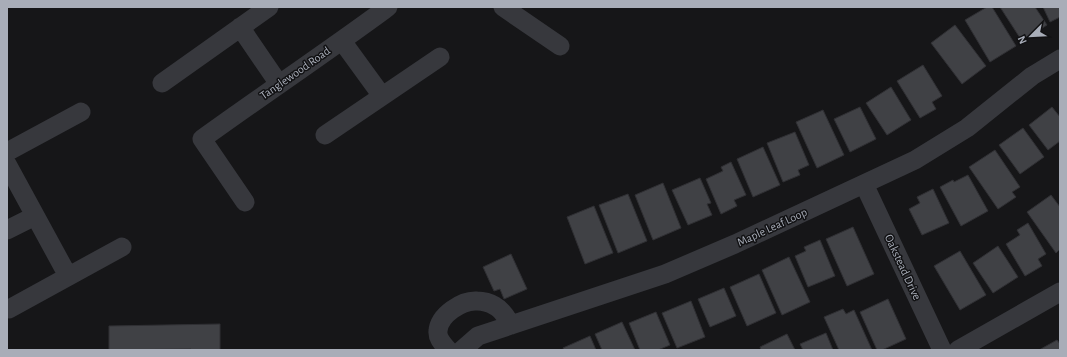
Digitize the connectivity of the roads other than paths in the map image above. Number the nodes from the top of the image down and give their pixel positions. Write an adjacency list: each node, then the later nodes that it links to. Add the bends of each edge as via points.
1 (269, 7): 4 (street)
2 (388, 7): 5 (street, Tanglewood Road)
3 (503, 7): 6 (street)
4 (240, 27): 9 (street); 10 (street)
5 (342, 41): 10 (street, Tanglewood Road); 11 (street)
6 (560, 46)
7 (440, 57): 11 (street)
8 (1060, 59): 16 (street, Maple Leaf Loop, via 1032,76 960,132 915,160)
9 (162, 83)
10 (279, 84): 17 (street, Tanglewood Road, via 202,139)
11 (382, 96): 13 (street)
12 (81, 112): 14 (street)
13 (325, 136)
14 (7, 152)
15 (7, 164): 18 (street)
16 (864, 184): 24 (street, Maple Leaf Loop, via 665,274); 27 (street, Oakstead Drive)
17 (245, 202)
18 (35, 216): 19 (street); 21 (street)
19 (7, 230)
20 (122, 247): 21 (street)
21 (68, 276): 23 (street)
22 (1060, 292): 28 (street)
23 (9, 309)
24 (511, 325): 25 (street, via 496,306 488,303 477,301 458,306 448,313 438,332 440,340); 26 (street, Maple Leaf Loop, via 478,336)
25 (448, 350)
26 (462, 350)
27 (942, 350)
28 (958, 350)

